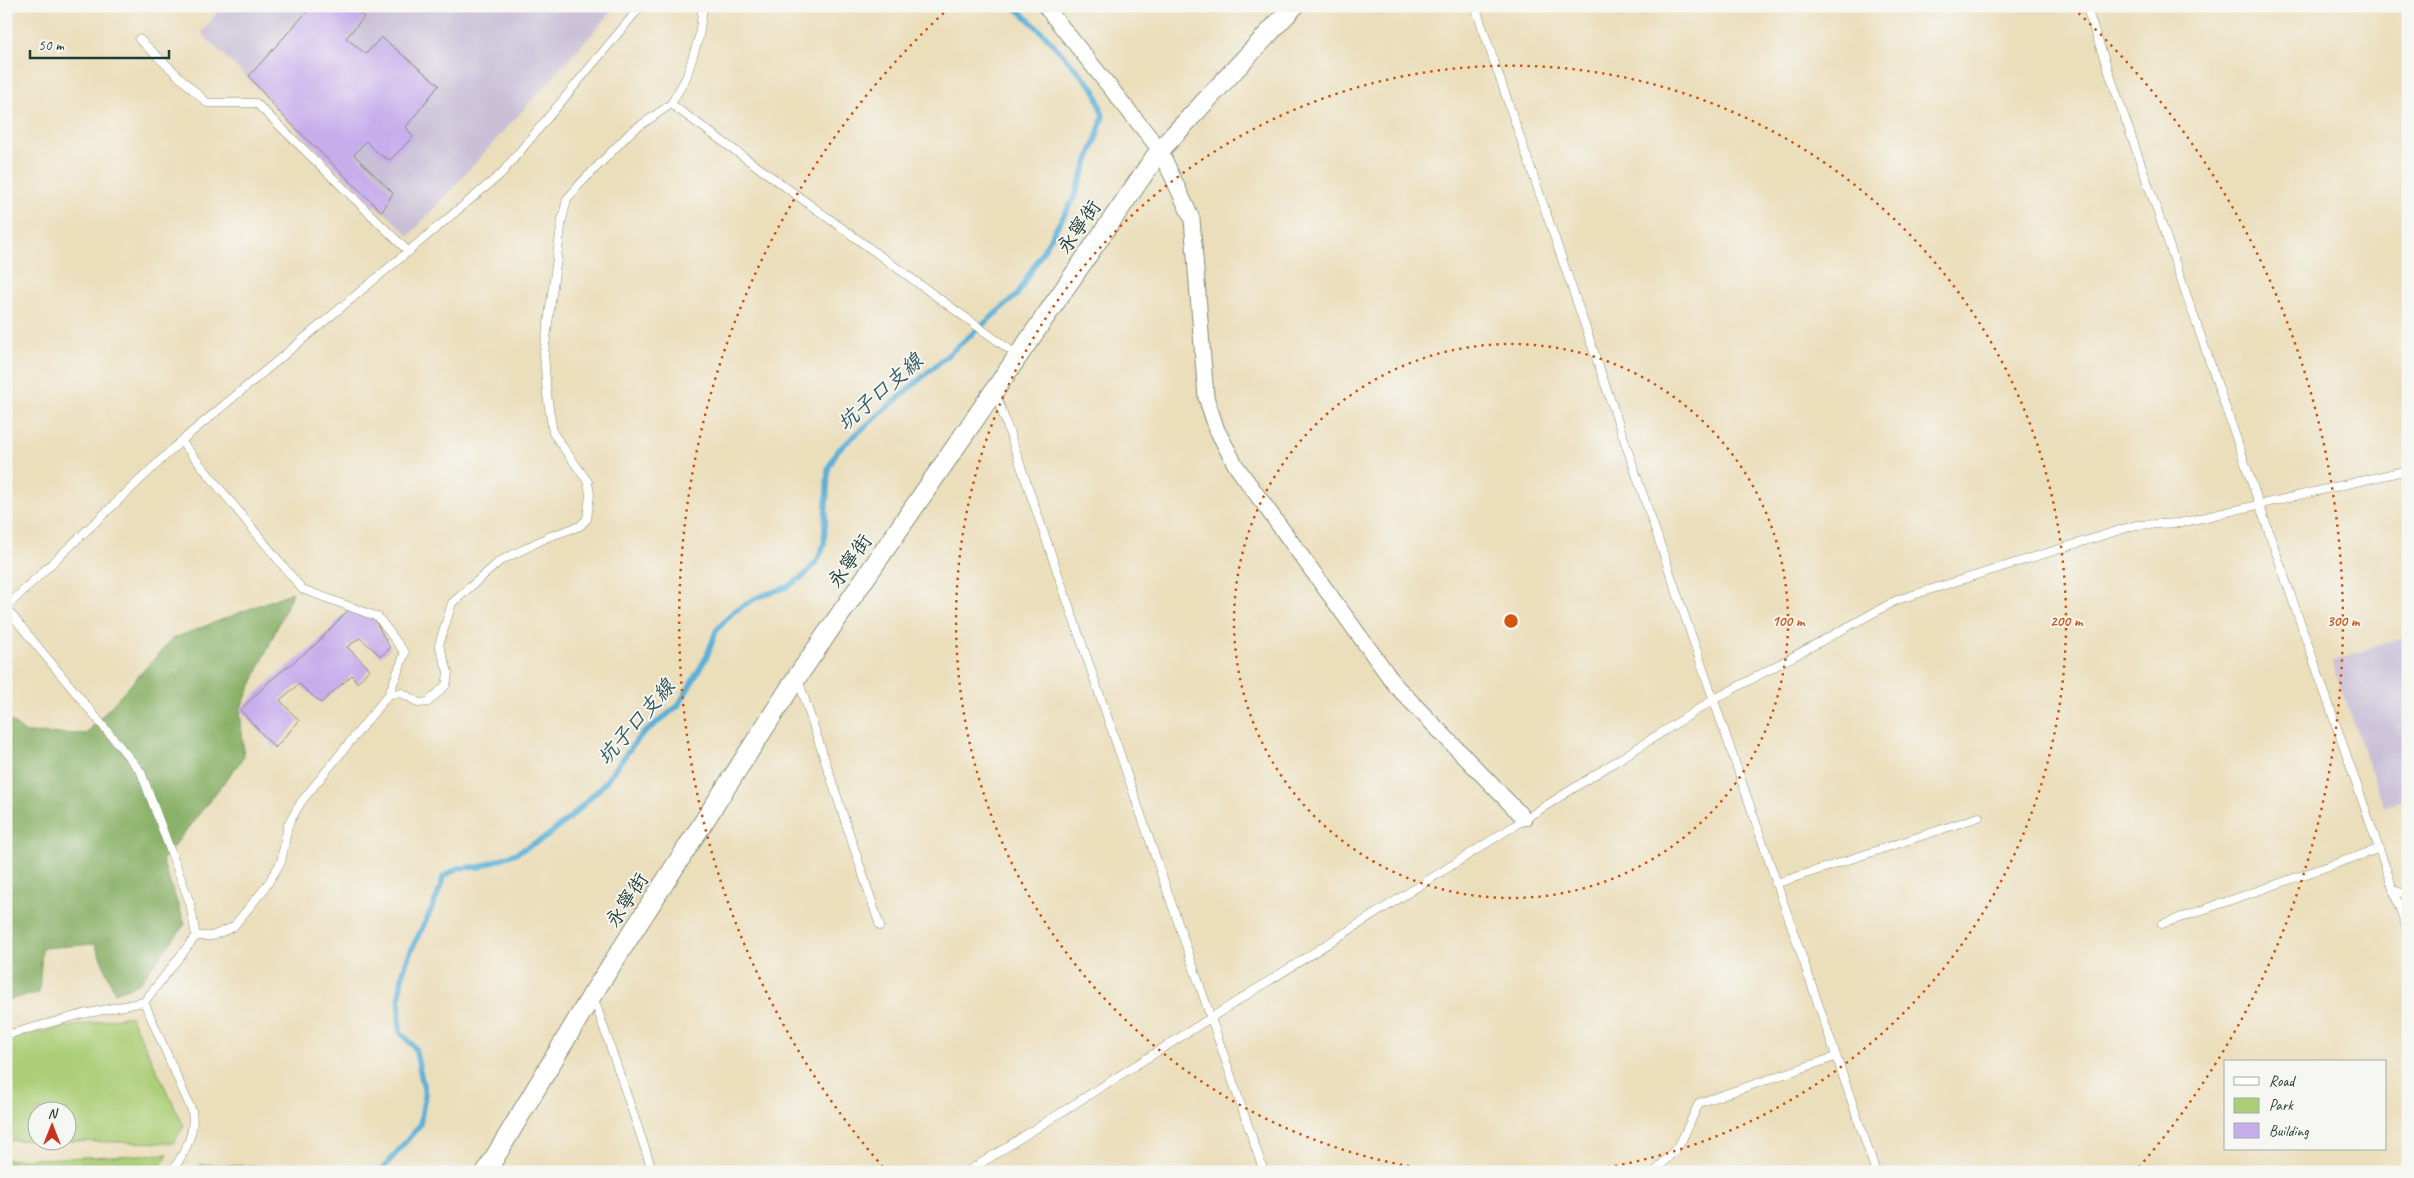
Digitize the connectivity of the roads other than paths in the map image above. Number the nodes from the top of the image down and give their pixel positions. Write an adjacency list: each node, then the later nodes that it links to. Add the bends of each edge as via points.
1 (641, 6): 10 (lane, via 501,174)
2 (703, 6): 8 (lane, via 699,38)
3 (1045, 6): 9 (street)
4 (1294, 6): 9 (street, 永寧街)
5 (1475, 6): 19 (lane)
6 (2086, 6): 15 (lane)
7 (139, 39): 10 (lane, via 207,103 256,103)
8 (671, 104): 11 (lane); 18 (lane, via 631,132 579,185 567,199 562,220 544,353 553,433 588,482 587,519 580,526 548,537 500,561 452,603 439,645 448,672 446,685 428,702 419,703 402,693)
9 (1160, 150): 11 (street, 永寧街); 21 (street, via 1192,219 1206,397 1217,430 1236,466 1396,686)
10 (409, 252): 13 (lane)
11 (1018, 355): 12 (street, 永寧街)
12 (995, 390): 17 (street, 永寧街); 32 (lane)
13 (181, 441): 16 (lane); 18 (lane, via 302,589 378,617 405,653)
14 (2408, 470): 15 (lane)
15 (2259, 504): 19 (lane, via 2180,523 2136,525 1897,600); 22 (lane)
16 (6, 607): 29 (lane, via 141,772 190,903)
17 (797, 677): 27 (lane); 30 (street, 永寧街)
18 (389, 694): 29 (lane, via 301,802 288,825 281,862 265,888 233,927 212,936)
19 (1713, 700): 21 (lane); 23 (lane)
20 (1979, 816): 23 (lane)
21 (1524, 818): 32 (lane)
22 (2378, 849): 24 (lane); 26 (lane)
23 (1776, 884): 34 (lane)
24 (2393, 890): 25 (lane); 28 (lane)
25 (2408, 895)
26 (2162, 924)
27 (880, 926)
28 (2408, 932)
29 (196, 936): 31 (lane)
30 (592, 995): 36 (street, 永寧街); 37 (lane)
31 (144, 1002): 33 (lane, via 82,1014); 35 (lane, via 192,1111 194,1123 193,1135)
32 (1211, 1018): 38 (lane); 39 (lane)
33 (6, 1035)
34 (1835, 1057): 40 (lane, via 1699,1103 1680,1144); 41 (lane)
35 (172, 1172)
36 (486, 1172)
37 (653, 1172)
38 (967, 1172)
39 (1264, 1172)
40 (1655, 1172)
41 (1876, 1172)

